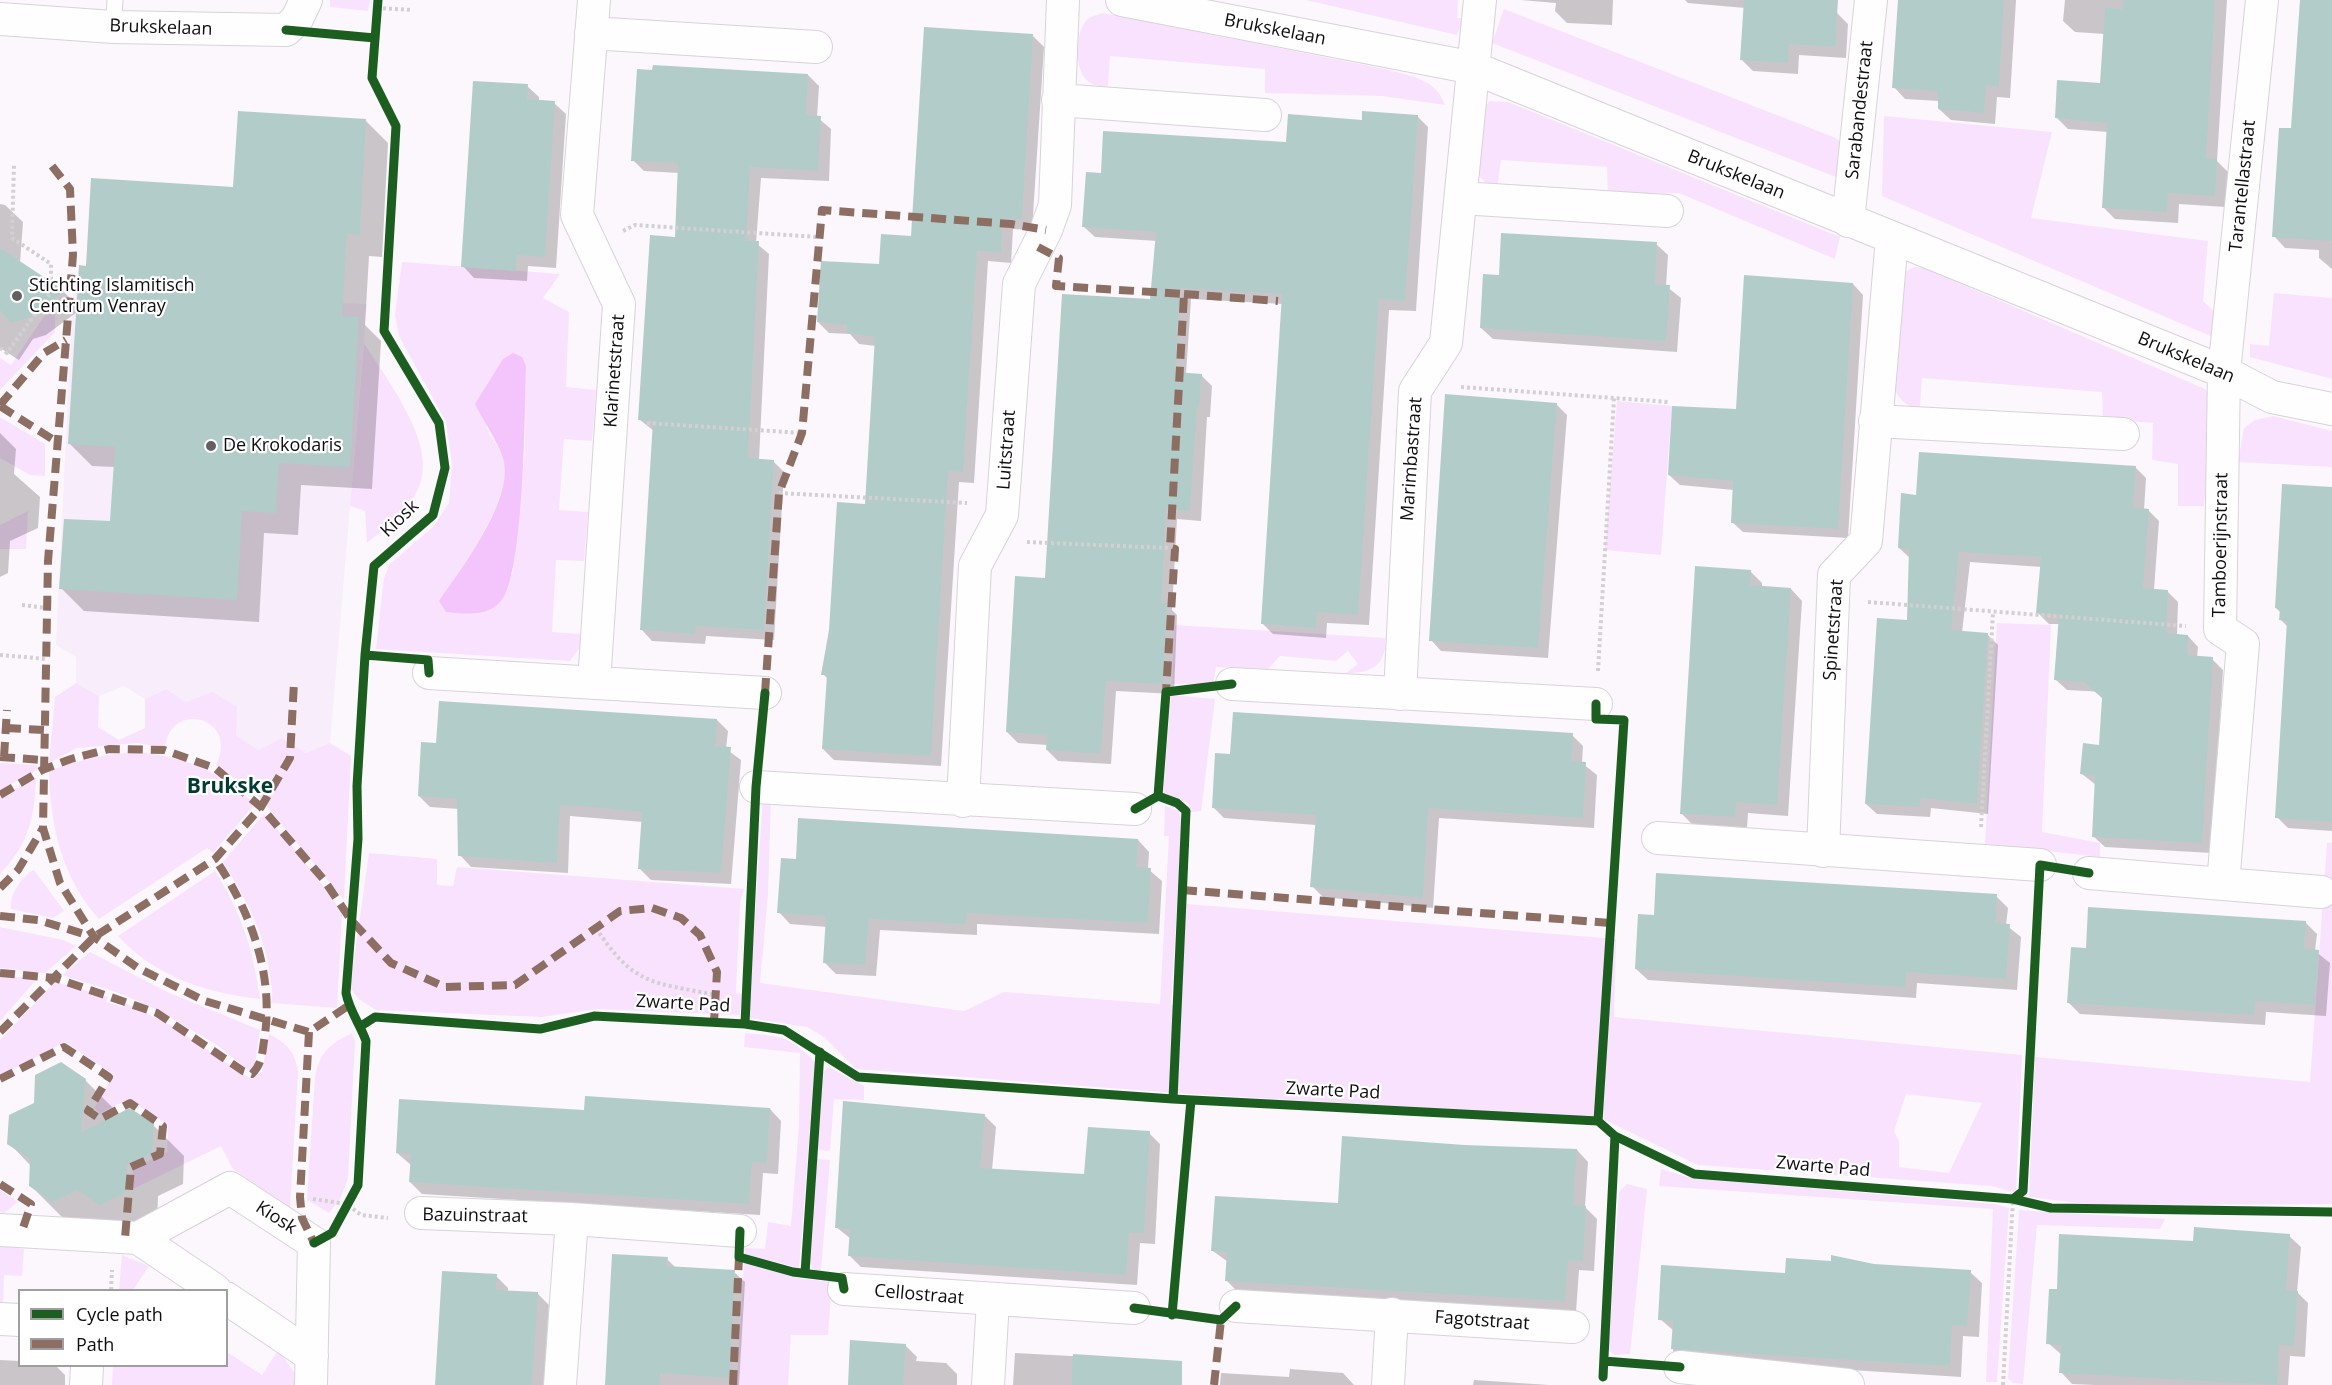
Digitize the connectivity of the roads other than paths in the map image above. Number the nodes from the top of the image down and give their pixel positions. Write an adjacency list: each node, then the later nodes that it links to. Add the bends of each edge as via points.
1 (306, 0): 8 (street, Brukskelaan, via 297,19 286,30)
2 (594, 0): 10 (street, Klarinetstraat)
3 (1063, 0): 13 (street, Luitstraat)
4 (1122, 0): 12 (street, Brukskelaan)
5 (1480, 0): 12 (street, Marimbastraat)
6 (1871, 0): 17 (street, Sarabandestraat)
7 (2262, 0): 19 (street, Tarantellastraat)
8 (114, 13): 9 (street, Brukskelaan)
9 (0, 20)
10 (591, 33): 11 (street); 24 (street, Klarinetstraat, via 577,215 619,304)
11 (816, 47)
12 (1474, 68): 15 (street, Marimbastraat); 17 (street, Brukskelaan)
13 (1058, 100): 14 (street); 30 (street, Luitstraat, via 1055,205 1019,284 1002,515 975,566)
14 (1265, 115)
15 (1461, 198): 16 (street); 27 (street, Marimbastraat, via 1446,343 1415,391)
16 (1667, 211)
17 (1848, 221): 18 (street, Brukskelaan)
18 (1892, 238): 19 (street, Brukskelaan); 21 (street, Spinetstraat)
19 (2224, 372): 20 (street, Brukskelaan, via 2272,397); 36 (street, Tamboerijnstraat, via 2220,629 2243,644)
20 (2332, 409)
21 (1875, 421): 22 (street); 33 (street, Spinetstraat, via 1866,541 1834,575)
22 (2123, 434)
23 (429, 673): 24 (street)
24 (594, 683): 26 (street)
25 (1232, 684): 27 (street)
26 (765, 693)
27 (1400, 694): 28 (street)
28 (1596, 704)
29 (756, 788): 30 (street)
30 (963, 801): 31 (street)
31 (1135, 809)
32 (1658, 838): 33 (street)
33 (1823, 851): 34 (street)
34 (2040, 865)
35 (2089, 873): 36 (street)
36 (2223, 884): 37 (street)
37 (2321, 892)
38 (421, 1213): 39 (street, Bazuinstraat)
39 (572, 1219): 41 (street, Bazuinstraat); 58 (street)
40 (0, 1230): 42 (street)
41 (740, 1231)
42 (138, 1238): 43 (street); 55 (street, Kiosk, via 230,1188 314,1243)
43 (214, 1289)
44 (844, 1289): 46 (street, Cellostraat)
45 (228, 1300): 55 (street, Kiosk)
46 (993, 1301): 48 (street, Cellostraat); 59 (street)
47 (1236, 1306): 49 (street, Fagotstraat)
48 (1134, 1308)
49 (1392, 1314): 52 (street, Fagotstraat); 60 (street)
50 (0, 1319): 51 (street)
51 (18, 1320)
52 (1573, 1327)
53 (87, 1367): 57 (street)
54 (1680, 1367): 56 (street)
55 (311, 1370)
56 (1812, 1383): 61 (street)
57 (86, 1385)
58 (561, 1385)
59 (988, 1385)
60 (1388, 1385)
61 (1848, 1385)

